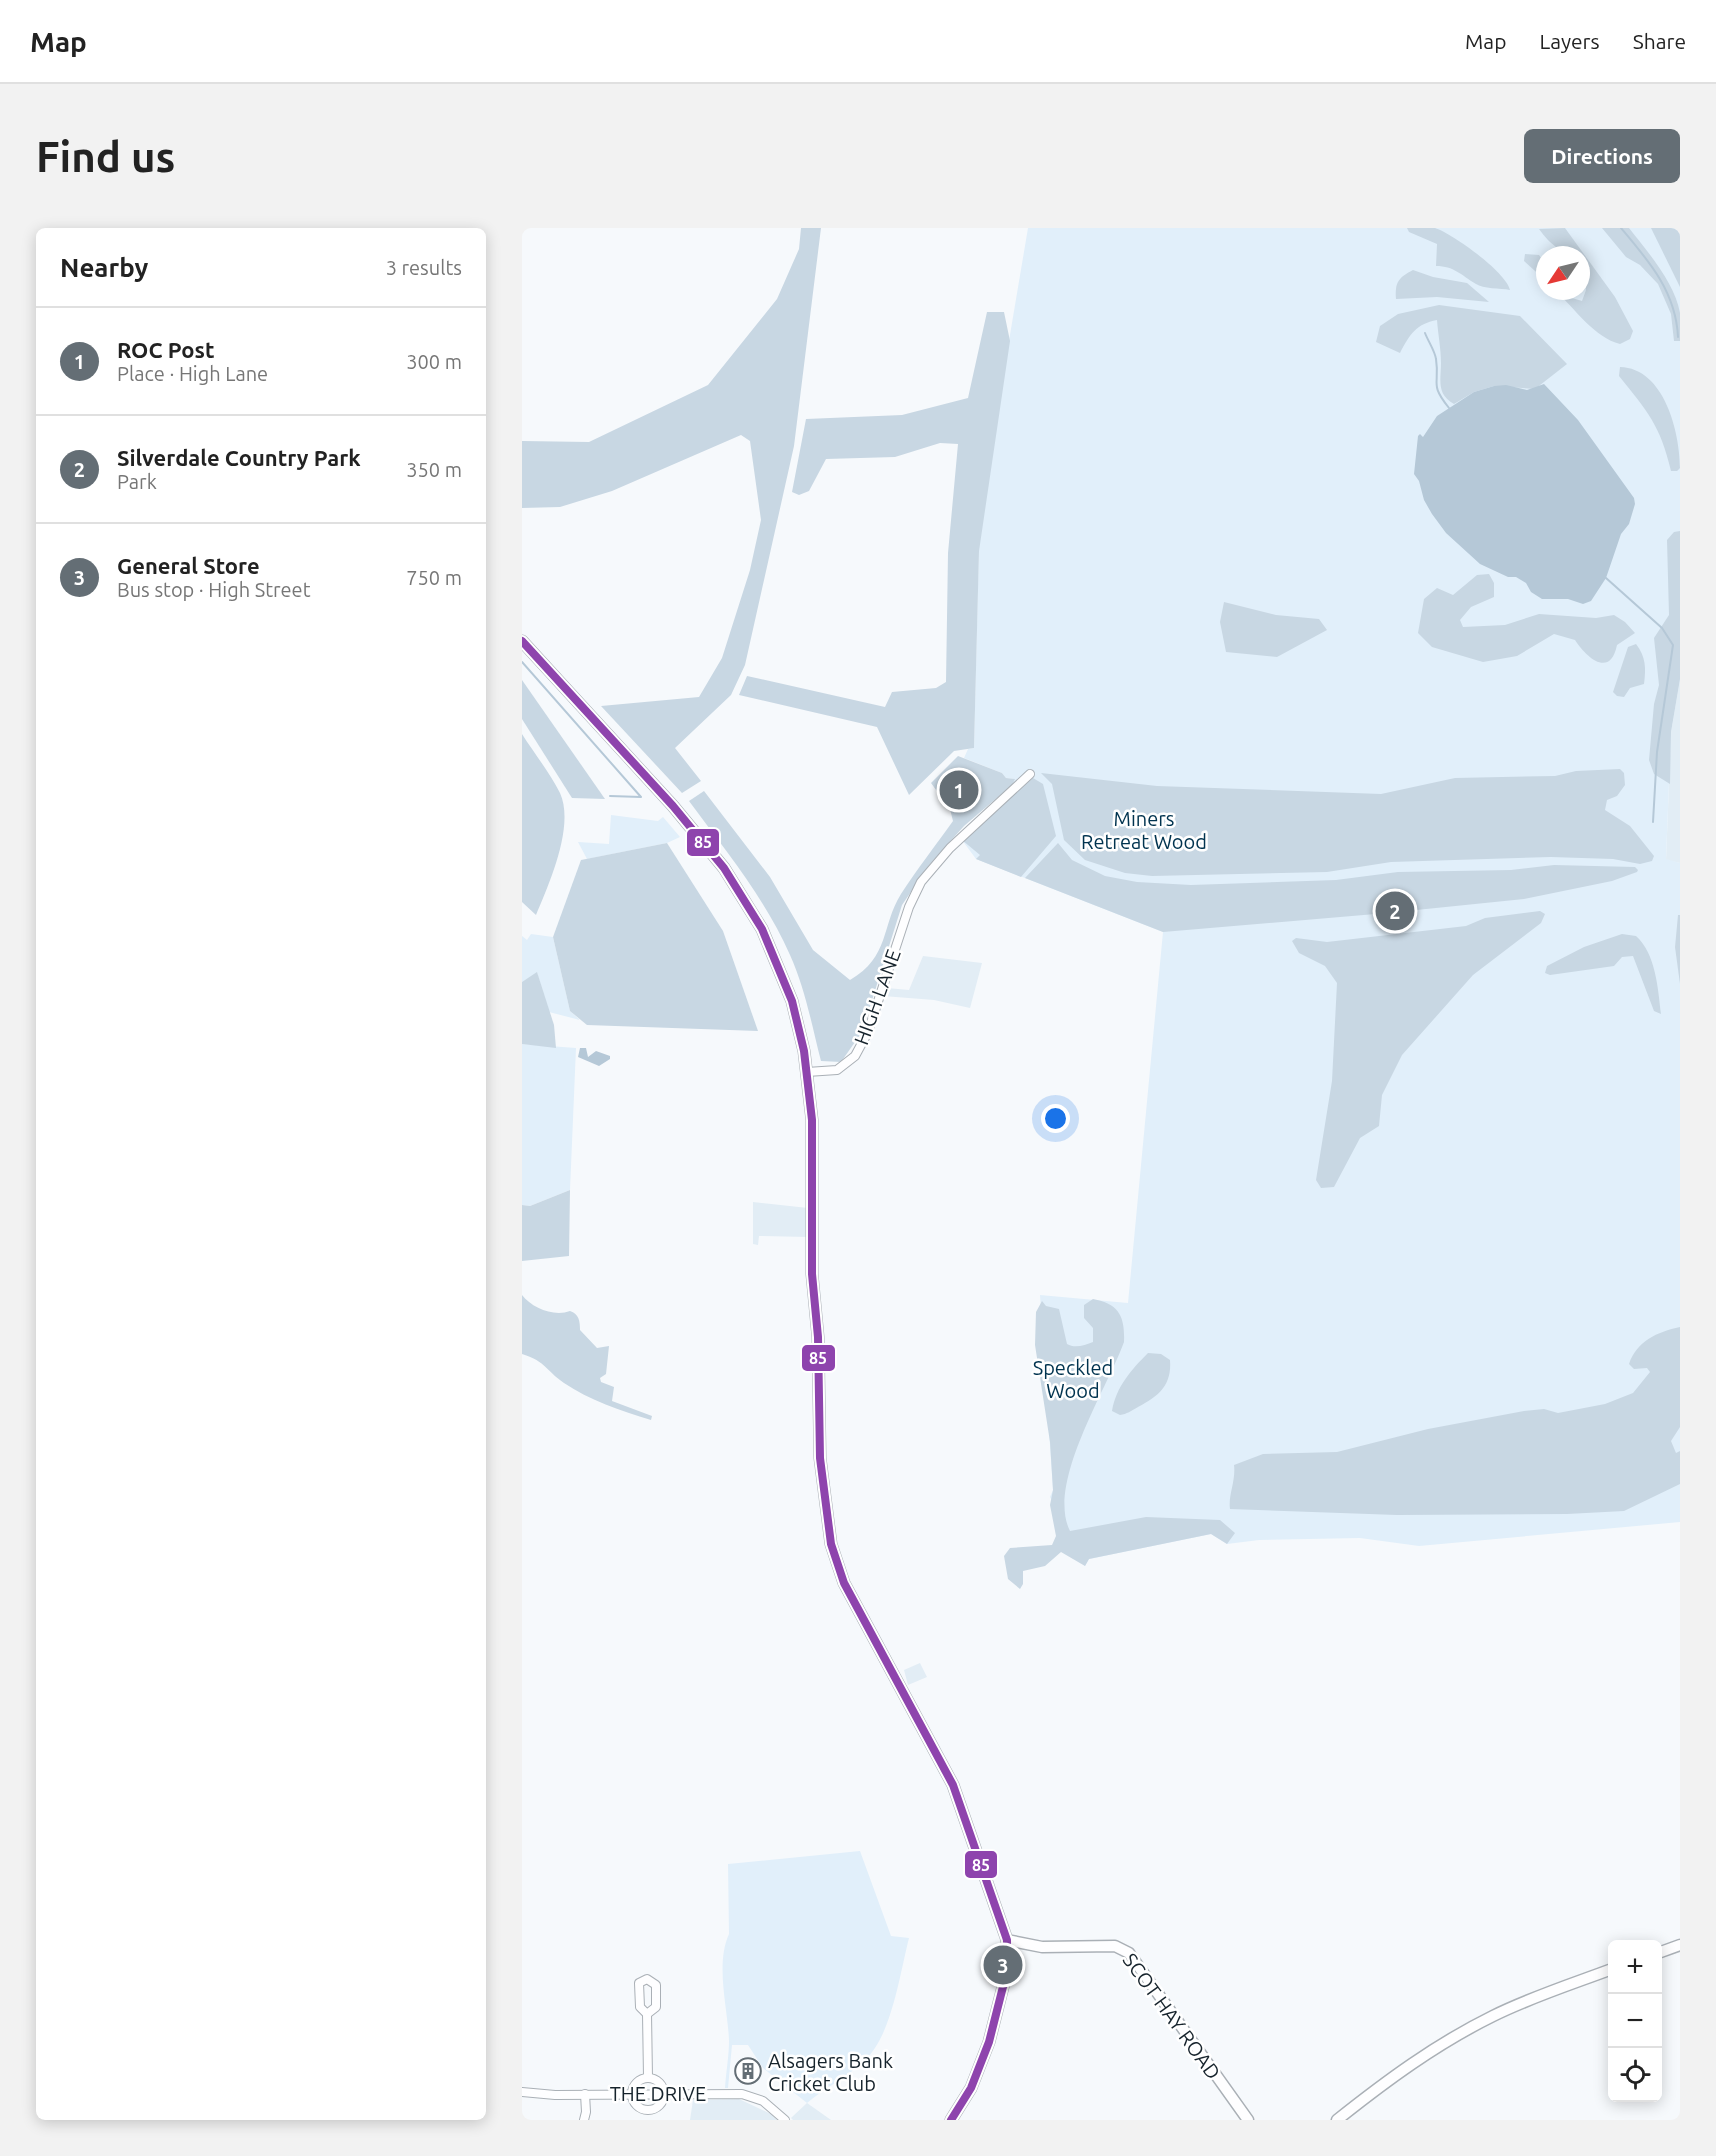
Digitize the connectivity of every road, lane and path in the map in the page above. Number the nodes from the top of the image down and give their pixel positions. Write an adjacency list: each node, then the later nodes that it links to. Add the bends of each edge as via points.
1 (522, 641): 3 (main road, via 673,806 739,890 784,977)
2 (1030, 774): 3 (street, HIGH LANE, via 950,848 921,882 868,1032 855,1056 837,1070)
3 (807, 1072): 4 (main road, via 813,1159 812,1274 826,1520 844,1583 953,1785)
4 (1007, 1940): 17 (main road, via 1006,1971 989,2042 971,2088); 18 (main road, SCOT HAY ROAD, via 1042,1947 1115,1946 1129,1953)
5 (1680, 1945): 6 (main road)
6 (1662, 1952)
7 (1608, 1971): 19 (main road, via 1512,2007 1462,2032 1399,2072)
8 (647, 2014): 9 (street)
9 (648, 2077): 11 (street, via 638,2081); 12 (street, via 660,2082)
10 (522, 2092): 13 (street, THE DRIVE)
11 (633, 2093): 12 (street, THE DRIVE); 13 (street, THE DRIVE); 14 (street, via 638,2107)
12 (664, 2093): 14 (street, via 659,2106); 16 (street, THE DRIVE, via 742,2094 763,2101)
13 (585, 2094): 15 (street)
14 (648, 2116)
15 (584, 2120)
16 (785, 2120)
17 (951, 2120)
18 (1248, 2120)
19 (1337, 2120)

